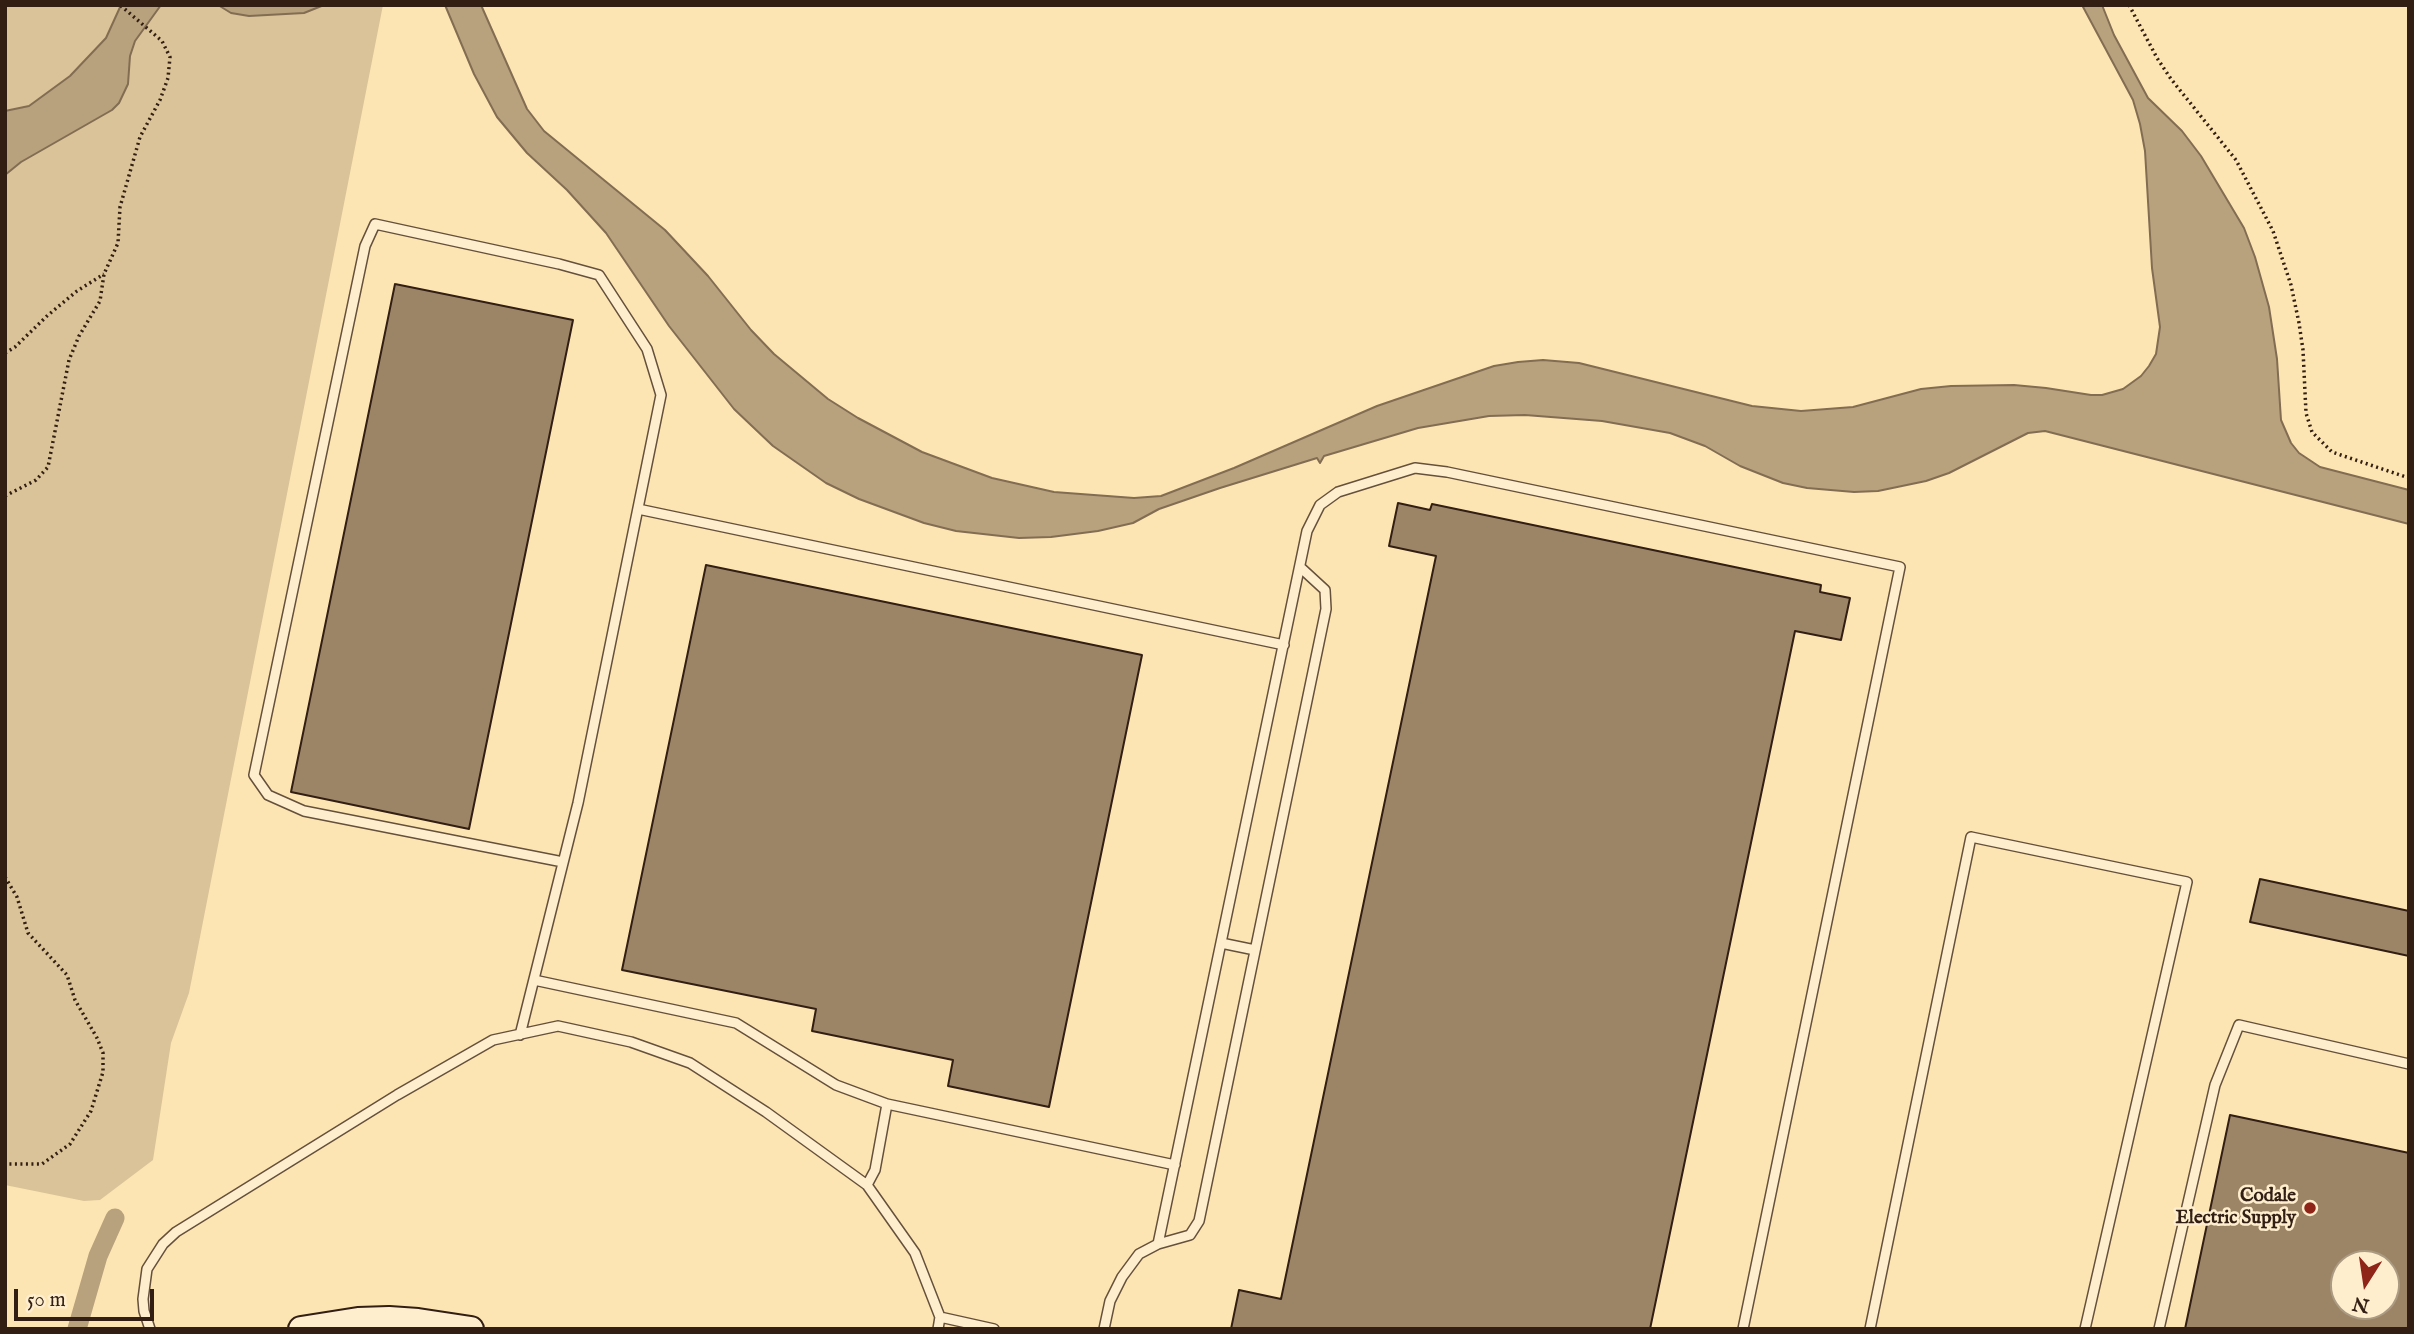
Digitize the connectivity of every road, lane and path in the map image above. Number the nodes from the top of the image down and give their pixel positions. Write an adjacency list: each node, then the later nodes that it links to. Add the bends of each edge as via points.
1 (120, 5): 3 (path, via 162,41 170,57 160,100 140,137 120,206 118,243)
2 (2129, 5): 5 (path, via 2171,79 2236,160 2273,231 2299,323 2306,413 2312,432 2332,452)
3 (104, 274): 4 (path, via 77,291); 6 (path, via 100,301 69,360 48,467 36,480)
4 (5, 353)
5 (2409, 478)
6 (5, 496)
7 (638, 509): 9 (lane); 10 (lane); 10 (lane, via 661,395 647,349 599,275 375,224 365,246 254,775 268,795 304,811)
8 (1300, 567): 9 (lane); 13 (lane, via 1325,590 1326,609); 29 (lane, via 1307,531 1320,505 1338,492 1415,468 1900,567)
9 (1284, 645): 12 (lane)
10 (563, 862): 14 (lane)
11 (5, 877): 18 (path, via 28,933 67,975 103,1054 103,1072 91,1111 70,1144 42,1164)
12 (1221, 943): 13 (lane); 19 (lane)
13 (1255, 950): 21 (lane, via 1199,1221 1190,1235)
14 (534, 980): 15 (lane); 17 (lane, via 736,1023 836,1085)
15 (520, 1035): 20 (lane, via 558,1026 631,1042 690,1063); 23 (lane, via 493,1040 176,1232 147,1269 143,1299)
16 (2409, 1063): 32 (lane, via 2239,1025 2215,1085)
17 (887, 1104): 19 (lane); 20 (lane)
18 (5, 1164)
19 (1175, 1165): 21 (lane)
20 (867, 1185): 22 (lane, via 915,1254)
21 (1158, 1244): 28 (lane, via 1139,1254 1122,1277)
22 (940, 1317): 26 (lane); 27 (lane)
23 (150, 1329)
24 (301, 1329): 25 (street, via 389,1319)
25 (471, 1329)
26 (938, 1329)
27 (994, 1329)
28 (1104, 1329)
29 (1743, 1329)
30 (1870, 1329): 31 (lane, via 1971,837 2188,882)
31 (2085, 1329)
32 (2159, 1329)

